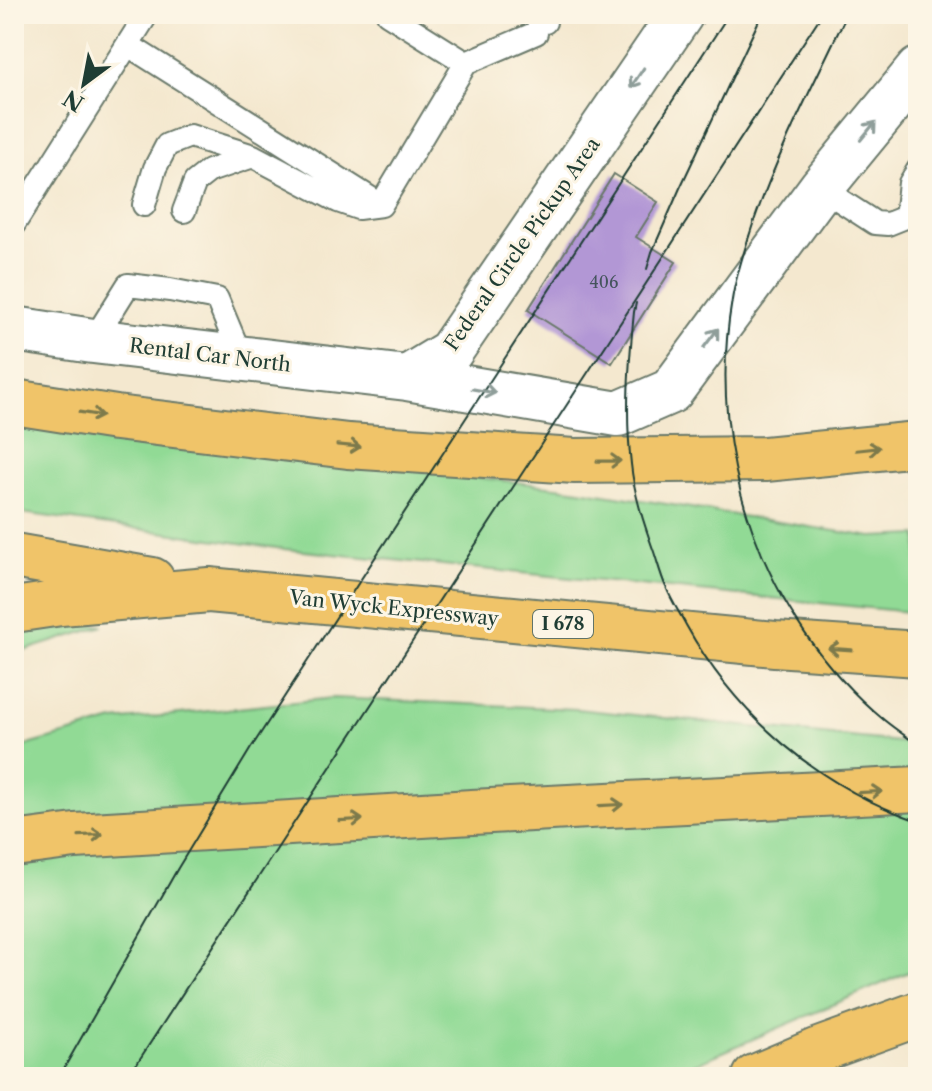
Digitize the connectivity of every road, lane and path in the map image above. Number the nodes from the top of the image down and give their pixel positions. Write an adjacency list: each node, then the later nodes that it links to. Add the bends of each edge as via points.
1 (147, 14): 5 (lane)
2 (388, 14): 6 (lane)
3 (681, 14): 19 (street, Federal Circle Pickup Area, one-way to 19, via 450,352)
4 (538, 23): 6 (lane)
5 (128, 45): 12 (lane); 15 (lane)
6 (466, 63): 12 (lane)
7 (918, 70): 10 (street, one-way to 7)
8 (253, 156): 11 (lane, via 190,136 167,145); 12 (lane, via 338,201 358,208); 13 (lane, via 209,171 195,182)
9 (918, 170): 14 (lane, via 910,183)
10 (821, 188): 14 (lane, via 875,223); 19 (street, one-way to 10, via 618,414 671,391)
11 (144, 205)
12 (381, 205)
13 (184, 211)
14 (912, 215)
15 (14, 224)
16 (15, 329): 17 (street, Rental Car North)
17 (93, 341): 18 (street, Rental Car North); 18 (lane, via 128,285 156,288 217,299)
18 (242, 359): 19 (street, Rental Car North)
19 (407, 378)
20 (14, 402): 21 (highway, one-way to 21, via 348,446 575,461 765,459)
21 (918, 444)
22 (14, 556): 23 (highway)
23 (209, 590): 24 (highway, Van Wyck Expressway / I 678); 25 (highway, Van Wyck Expressway / I 678, one-way to 23)
24 (14, 610)
25 (918, 654)
26 (918, 789): 27 (highway, one-way to 26, via 75,836)
27 (14, 844)
28 (918, 1014): 29 (highway)
29 (755, 1077)

